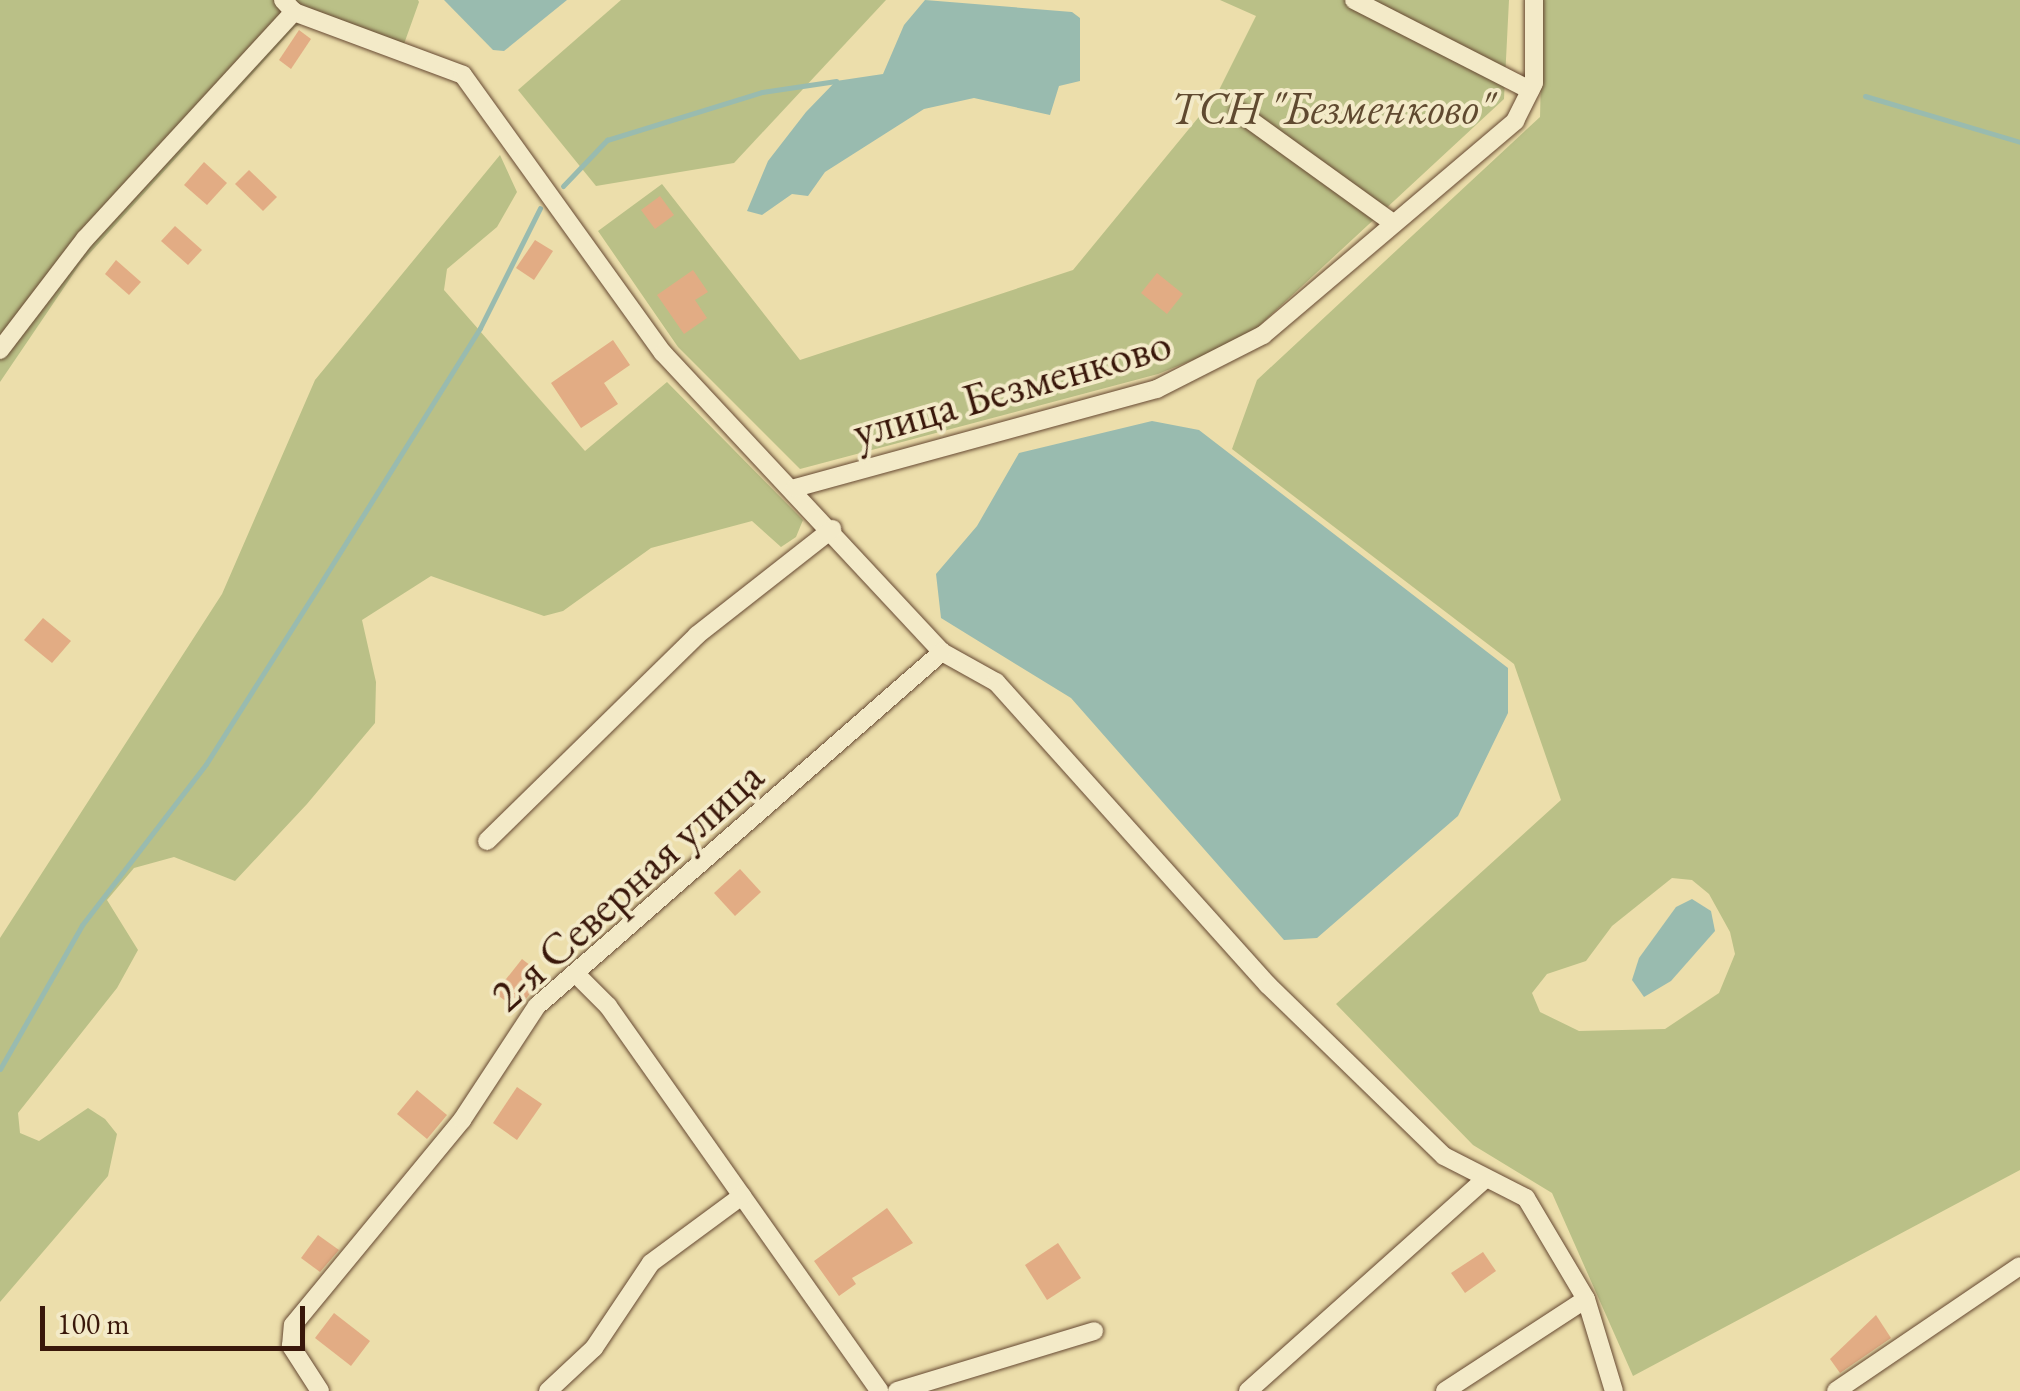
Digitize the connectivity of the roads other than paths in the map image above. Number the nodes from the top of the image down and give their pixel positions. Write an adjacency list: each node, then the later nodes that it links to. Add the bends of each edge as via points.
1 (1354, 0): 4 (street)
2 (1534, 0): 4 (street)
3 (288, 6): 7 (street, via 85,239); 8 (street, via 463,75 663,354)
4 (1530, 90): 6 (street, улица Безменково, via 1486,149)
5 (1239, 112): 6 (street)
6 (1390, 221): 8 (street, улица Безменково, via 1319,294 1202,373)
7 (0, 350)
8 (795, 488): 9 (street)
9 (832, 529): 10 (street); 11 (street, via 697,634)
10 (942, 652): 12 (street, 2-я Северная улица); 13 (street, via 996,682 1268,985 1444,1156)
11 (487, 842)
12 (579, 976): 14 (street, via 608,1006); 18 (street, 2-я Северная улица, via 536,1006 462,1120 293,1325 291,1346)
13 (1486, 1178): 16 (street, via 1526,1198); 22 (street)
14 (742, 1196): 19 (street, via 651,1262 594,1348); 20 (street)
15 (2020, 1266): 25 (street)
16 (1586, 1299): 23 (street); 24 (street)
17 (1094, 1330): 21 (street)
18 (320, 1391)
19 (548, 1391)
20 (880, 1391)
21 (898, 1391)
22 (1248, 1391)
23 (1445, 1391)
24 (1614, 1391)
25 (1836, 1391)

